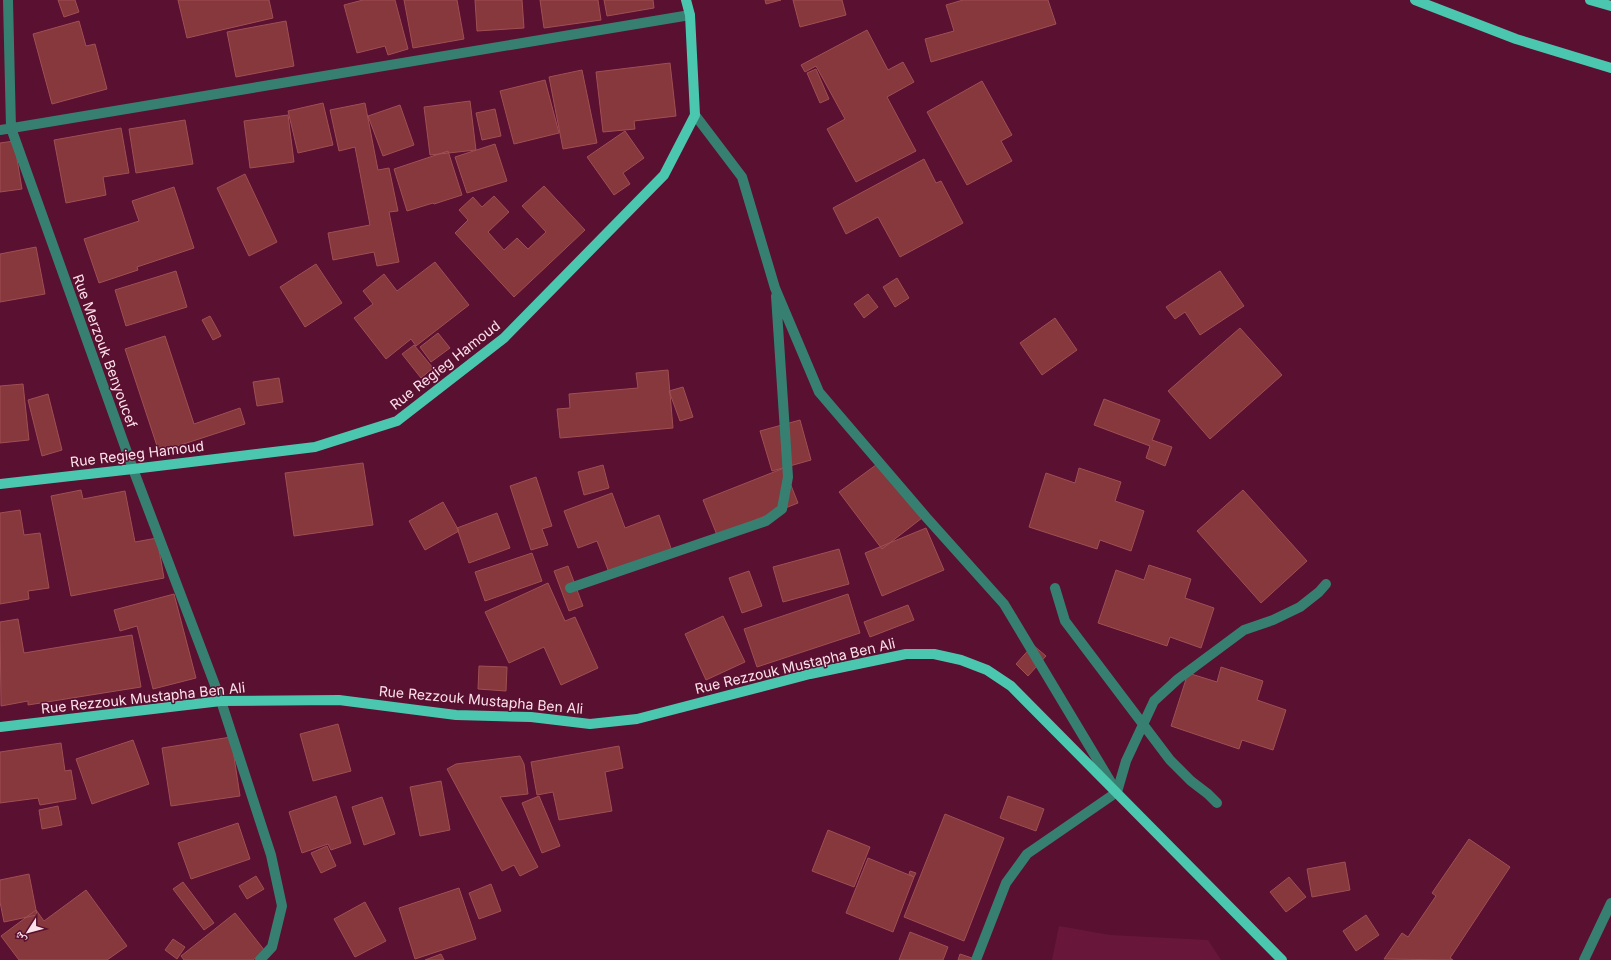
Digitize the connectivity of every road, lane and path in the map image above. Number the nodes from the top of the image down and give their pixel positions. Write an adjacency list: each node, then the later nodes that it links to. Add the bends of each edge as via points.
1 (8, 0): 9 (street, Rue Merzouk Benyoucef)
2 (686, 0): 6 (main road, Rue Regieg Hamoud)
3 (1415, 0): 7 (main road, via 1516,39)
4 (1590, 0): 5 (main road)
5 (1611, 6)
6 (690, 15): 8 (main road, Rue Regieg Hamoud); 9 (street)
7 (1611, 68)
8 (695, 114): 11 (street, via 742,177); 12 (main road, Rue Regieg Hamoud, via 664,175 504,338 397,421 315,447)
9 (11, 128): 10 (street); 12 (street, Rue Merzouk Benyoucef)
10 (0, 130)
11 (775, 288): 15 (street, via 788,477 782,509 766,521); 20 (street, via 819,392 926,518 1004,604)
12 (133, 470): 13 (main road, Rue Regieg Hamoud); 17 (street, Rue Merzouk Benyoucef)
13 (0, 484)
14 (1326, 584): 18 (street, via 1300,607 1244,630 1178,679 1154,701)
15 (570, 588)
16 (1055, 588): 18 (street, via 1065,621)
17 (221, 701): 19 (main road, Rue Rezzouk Mustapha Ben Ali); 20 (main road, Rue Rezzouk Mustapha Ben Ali, via 339,700 456,715 531,717 590,724 637,719 810,674 879,659 906,654 934,654 962,660 987,670 1011,686); 23 (street, Rue Merzouk Benyoucef, via 271,855 282,906 272,947)
18 (1143, 724): 20 (street, via 1126,761); 21 (street, via 1170,760)
19 (0, 728)
20 (1117, 792): 24 (street, via 1027,854 1006,883); 25 (main road, Rue Rezzouk Mustapha Ben Ali)
21 (1217, 803)
22 (1611, 903): 26 (street)
23 (260, 960)
24 (976, 960)
25 (1282, 960)
26 (1584, 960)

